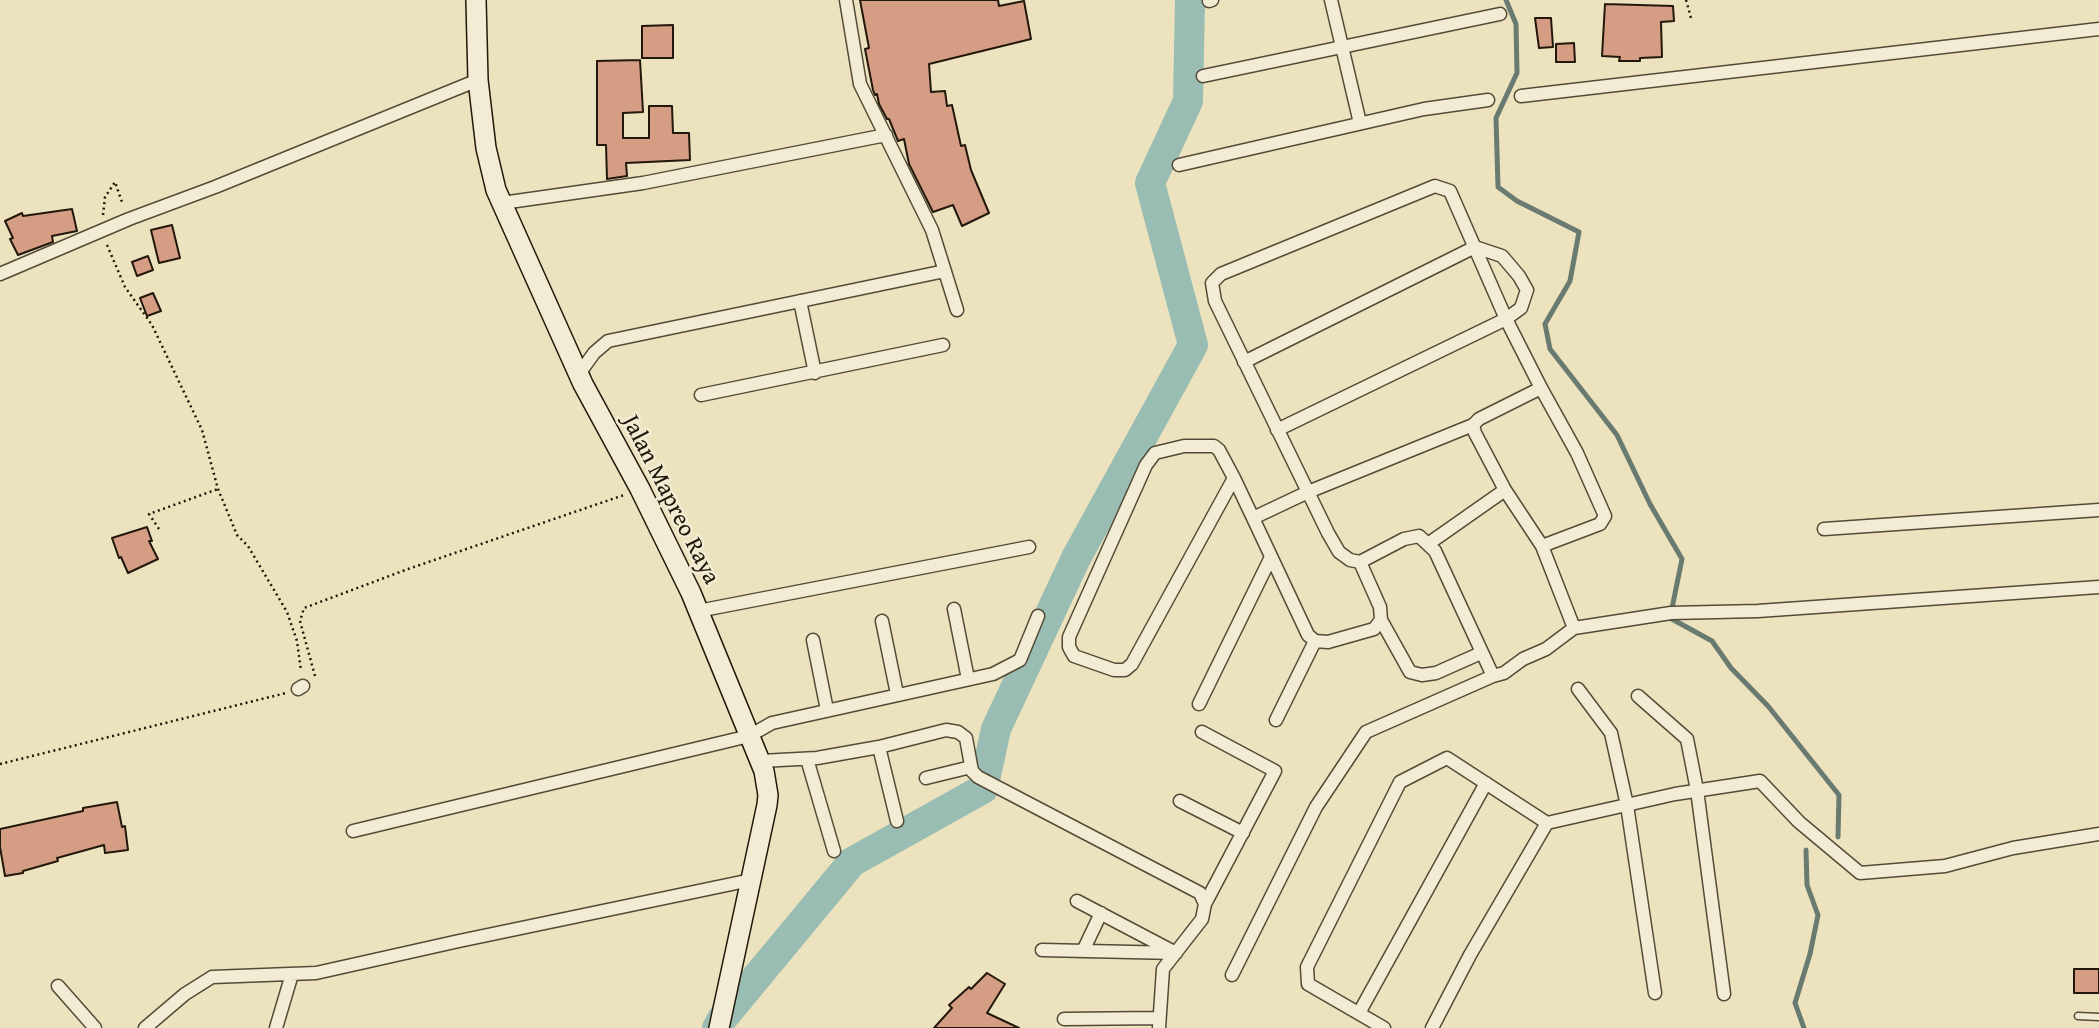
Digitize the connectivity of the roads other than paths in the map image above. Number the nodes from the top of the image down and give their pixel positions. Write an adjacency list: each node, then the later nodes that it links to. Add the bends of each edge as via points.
1 (476, 0): 8 (street, Jalan Mapreo Raya)
2 (846, 0): 12 (street, via 860,84)
3 (1331, 0): 6 (street)
4 (1500, 14): 6 (street)
5 (2099, 29): 9 (street)
6 (1342, 47): 7 (street); 11 (street)
7 (1203, 76)
8 (478, 80): 14 (street, Jalan Mapreo Raya, via 489,165); 17 (street)
9 (1521, 96)
10 (1488, 100): 11 (street)
11 (1360, 123): 13 (street)
12 (886, 135): 14 (street, via 643,183); 16 (street, via 929,222)
13 (1179, 165)
14 (502, 203): 24 (street, Jalan Mapreo Raya)
15 (1475, 247): 20 (street); 20 (street, via 1502,256 1527,290 1521,308); 22 (street); 22 (street, via 1450,191 1435,186 1221,274 1212,283 1215,302)
16 (945, 271): 18 (street); 19 (street)
17 (0, 274)
18 (800, 301): 23 (street); 24 (street, via 608,341)
19 (957, 310)
20 (1506, 319): 25 (street); 28 (street)
21 (943, 345): 23 (street)
22 (1244, 362): 28 (street)
23 (815, 373): 26 (street)
24 (579, 374): 42 (street, Jalan Mapreo Raya)
25 (1541, 388): 27 (street); 37 (street, via 1605,516 1600,524)
26 (701, 396)
27 (1473, 425): 30 (street); 31 (street)
28 (1278, 430): 31 (street)
29 (1234, 478): 29 (street, via 1132,664 1114,670 1074,656 1069,637 1154,453 1213,446); 33 (street)
30 (1505, 490): 35 (street); 37 (street)
31 (1308, 492): 33 (street); 39 (street, via 1339,552)
32 (2099, 510): 34 (street)
33 (1253, 518): 38 (street)
34 (1824, 529)
35 (1428, 544): 39 (street, via 1419,536 1404,539); 49 (street)
36 (1029, 547): 42 (street)
37 (1542, 547): 46 (street)
38 (1271, 557): 48 (street); 55 (street)
39 (1360, 562): 44 (street)
40 (2099, 587): 46 (street, via 1671,613)
41 (954, 609): 51 (street)
42 (698, 611): 59 (street, Jalan Mapreo Raya)
43 (1038, 616): 51 (street, via 1020,660 993,674)
44 (1381, 620): 48 (street, via 1374,629 1328,642); 49 (street, via 1410,672 1436,673)
45 (882, 621): 53 (street)
46 (1574, 628): 50 (street, via 1540,653)
47 (813, 640): 56 (street)
48 (1315, 641): 57 (street)
49 (1481, 653): 50 (street)
50 (1493, 676): 83 (street, via 1366,732 1316,807)
51 (968, 679): 53 (street)
52 (1578, 689): 68 (street, via 1611,733)
53 (897, 694): 56 (street)
54 (1638, 696): 66 (street, via 1687,739)
55 (1199, 704)
56 (827, 710): 59 (street, via 772,723)
57 (1276, 719)
58 (1202, 732): 72 (street, via 1275,771)
59 (748, 736): 62 (street, Jalan Mapreo Raya); 71 (street)
60 (879, 747): 61 (street); 63 (street, via 946,730 958,732 966,738); 69 (street)
61 (807, 759): 62 (street); 74 (street)
62 (761, 761): 75 (street, Jalan Mapreo Raya, via 768,795)
63 (971, 767): 64 (street); 77 (street, via 978,777 1200,893)
64 (926, 778)
65 (1486, 783): 70 (street); 87 (street); 87 (street, via 1447,758 1400,782 1307,967 1308,984)
66 (1697, 790): 68 (street); 73 (street, via 1760,780 1799,822 1860,873 1945,866 2013,848); 86 (street)
67 (1180, 801): 72 (street)
68 (1627, 805): 70 (street); 85 (street)
69 (897, 821)
70 (1547, 823): 97 (street)
71 (353, 831)
72 (1243, 833): 77 (street)
73 (2099, 834)
74 (834, 851)
75 (751, 880): 82 (street, via 316,973); 95 (street, Jalan Mapreo Raya)
76 (1077, 901): 78 (street)
77 (1205, 904): 81 (street, via 1202,919)
78 (1101, 913): 80 (street); 81 (street)
79 (1042, 950): 80 (street)
80 (1083, 951): 81 (street)
81 (1176, 953): 91 (street, via 1163,969)
82 (292, 974): 93 (street, via 212,978); 94 (street)
83 (1232, 975)
84 (58, 986): 92 (street)
85 (1655, 993)
86 (1724, 994)
87 (1359, 1013): 96 (street)
88 (2078, 1016): 89 (lane)
89 (2099, 1017)
90 (1064, 1019): 91 (street)
91 (1159, 1023)
92 (95, 1028)
93 (145, 1028)
94 (276, 1028)
95 (719, 1028)
96 (1384, 1028)
97 (1432, 1028)

